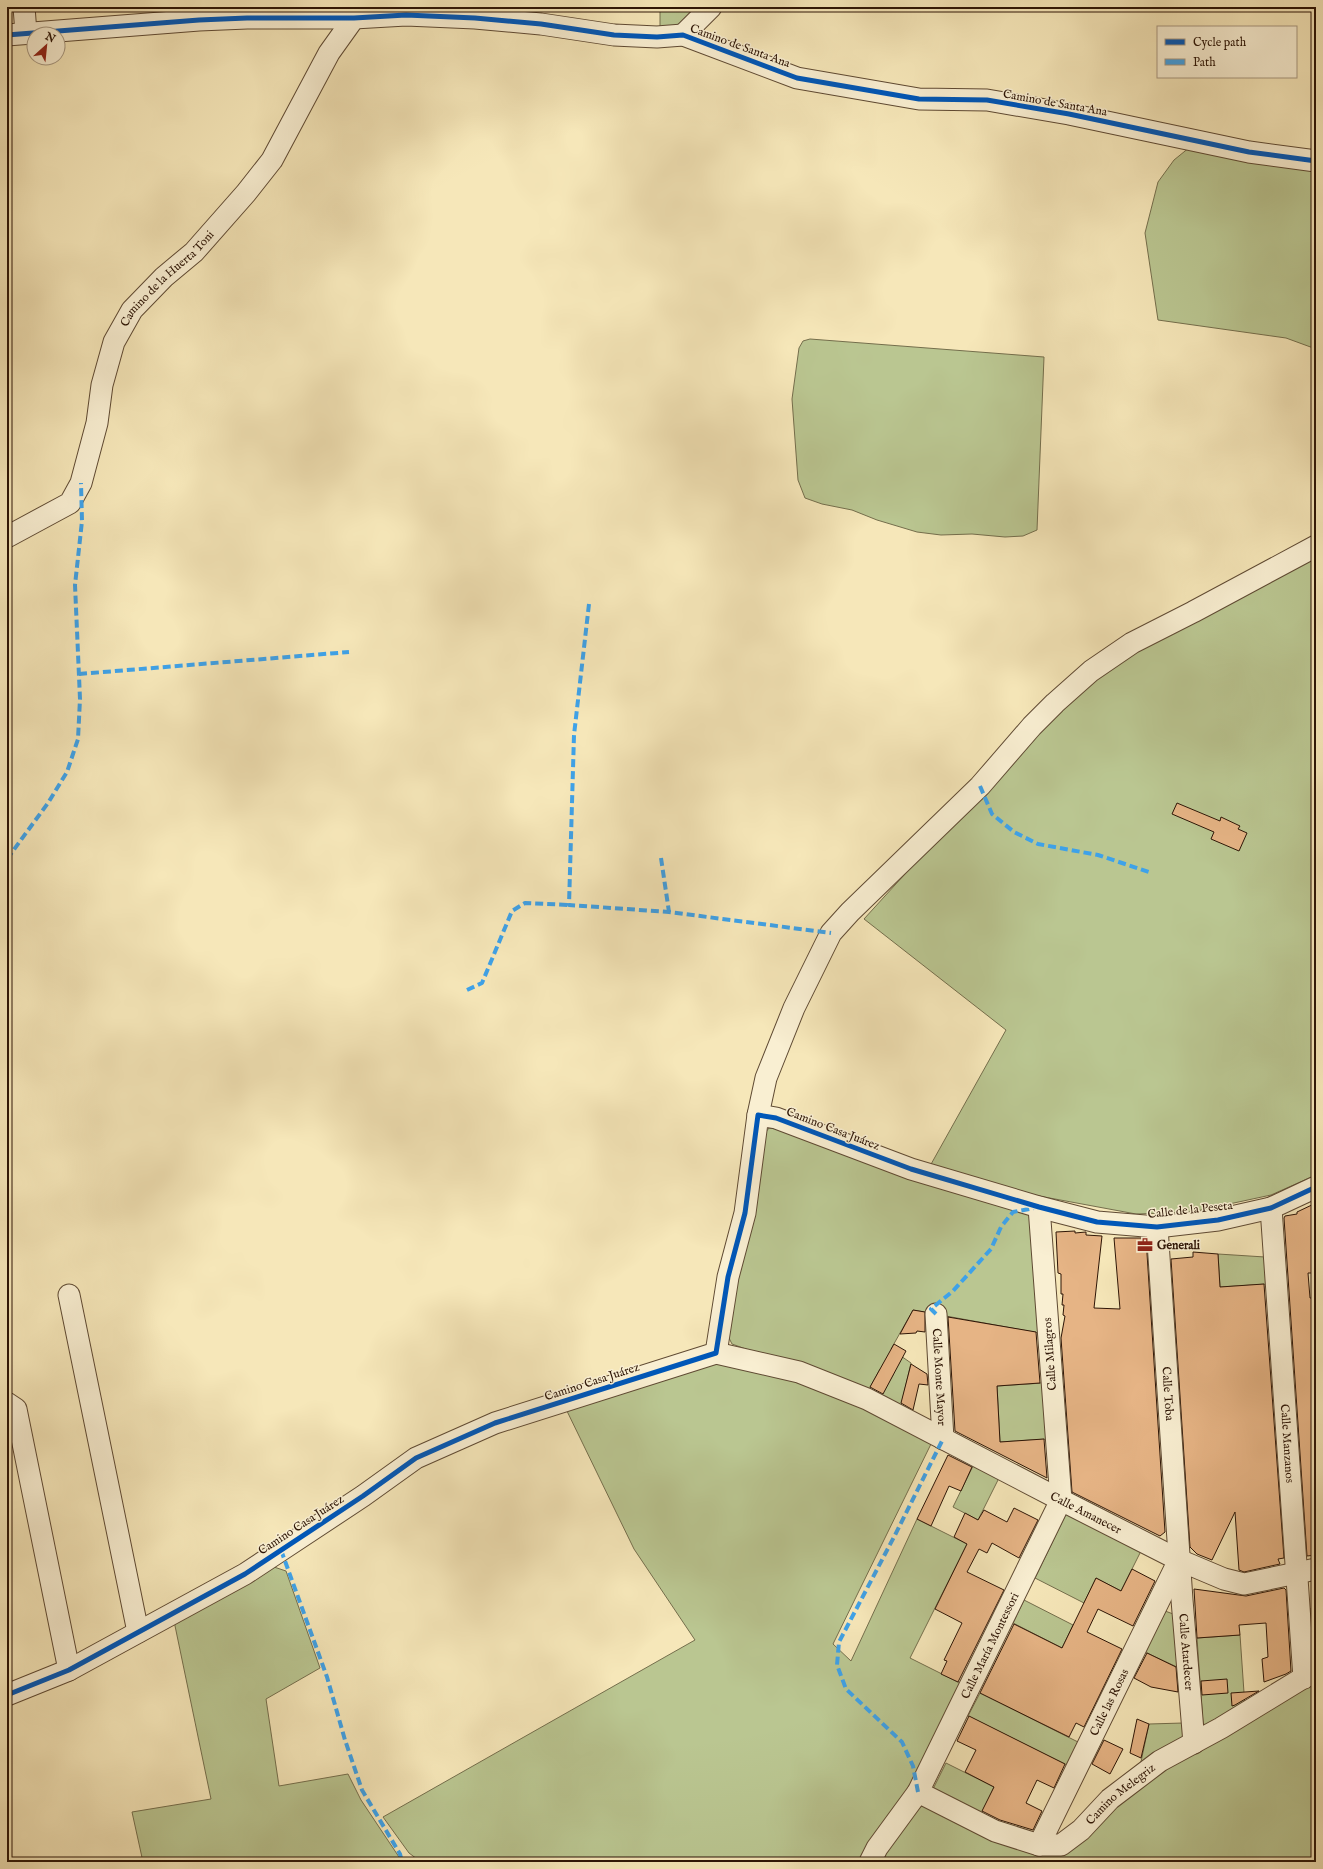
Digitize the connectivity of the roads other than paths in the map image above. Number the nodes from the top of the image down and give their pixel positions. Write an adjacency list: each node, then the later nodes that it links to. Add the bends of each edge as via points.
1 (24, 7): 4 (street)
2 (711, 7): 5 (street)
3 (354, 18): 4 (street, Camino de Santa Ana, via 247,18); 5 (street, Camino de Santa Ana, via 406,15 475,18 541,24 614,35 656,38); 7 (street, Camino de la Huerta Toni, via 329,53 272,160 194,252 132,310 114,342 102,384 97,423 81,483 70,503)
4 (16, 34)
5 (684, 36): 6 (street, Camino de Santa Ana, via 797,78 919,99 987,100 1069,114 1249,152)
6 (1316, 161)
7 (7, 537)
8 (1316, 546): 9 (street, via 1132,642 1091,671 1032,726 980,786 831,933 794,1008 766,1078)
9 (758, 1115): 11 (street, Camino Casa Juárez, via 776,1118 911,1169); 16 (street, via 745,1213 728,1277)
10 (1316, 1187): 12 (street, Calle de la Peseta)
11 (1040, 1207): 13 (street, Calle de la Peseta, via 1098,1222); 19 (street, Calle Milagros)
12 (1271, 1208): 13 (street, Calle de la Peseta, via 1218,1220); 21 (street, Calle Manzanos)
13 (1157, 1227): 20 (street, Calle Toba)
14 (69, 1295): 22 (street)
15 (936, 1314): 18 (street, Calle Monte Mayor)
16 (716, 1353): 18 (street, Calle Amanecer, via 799,1372 867,1399); 22 (street, Camino Casa Juárez, via 495,1424 416,1458 245,1574)
17 (7, 1403): 23 (street, via 16,1409)
18 (943, 1439): 19 (street, Calle Amanecer)
19 (1061, 1500): 20 (street, Calle Amanecer); 27 (street, Calle María Montessori)
20 (1180, 1560): 21 (street, Calle Amanecer, via 1240,1583); 26 (street, Calle Atardecer); 28 (street, Calle las Rosas)
21 (1306, 1571): 24 (street, Calle Manzanos)
22 (138, 1632): 23 (street, Camino Casa Juárez)
23 (69, 1670): 25 (street, Camino Casa Juárez)
24 (1310, 1674): 26 (street, Camino Melegriz)
25 (7, 1695)
26 (1194, 1743): 28 (street, Camino Melegriz, via 1160,1761 1110,1799 1081,1830 1061,1845)
27 (918, 1792): 28 (street, Camino Melegriz, via 995,1831); 29 (street, Calle María Montessori, via 877,1848)
28 (1039, 1845)
29 (870, 1862)

